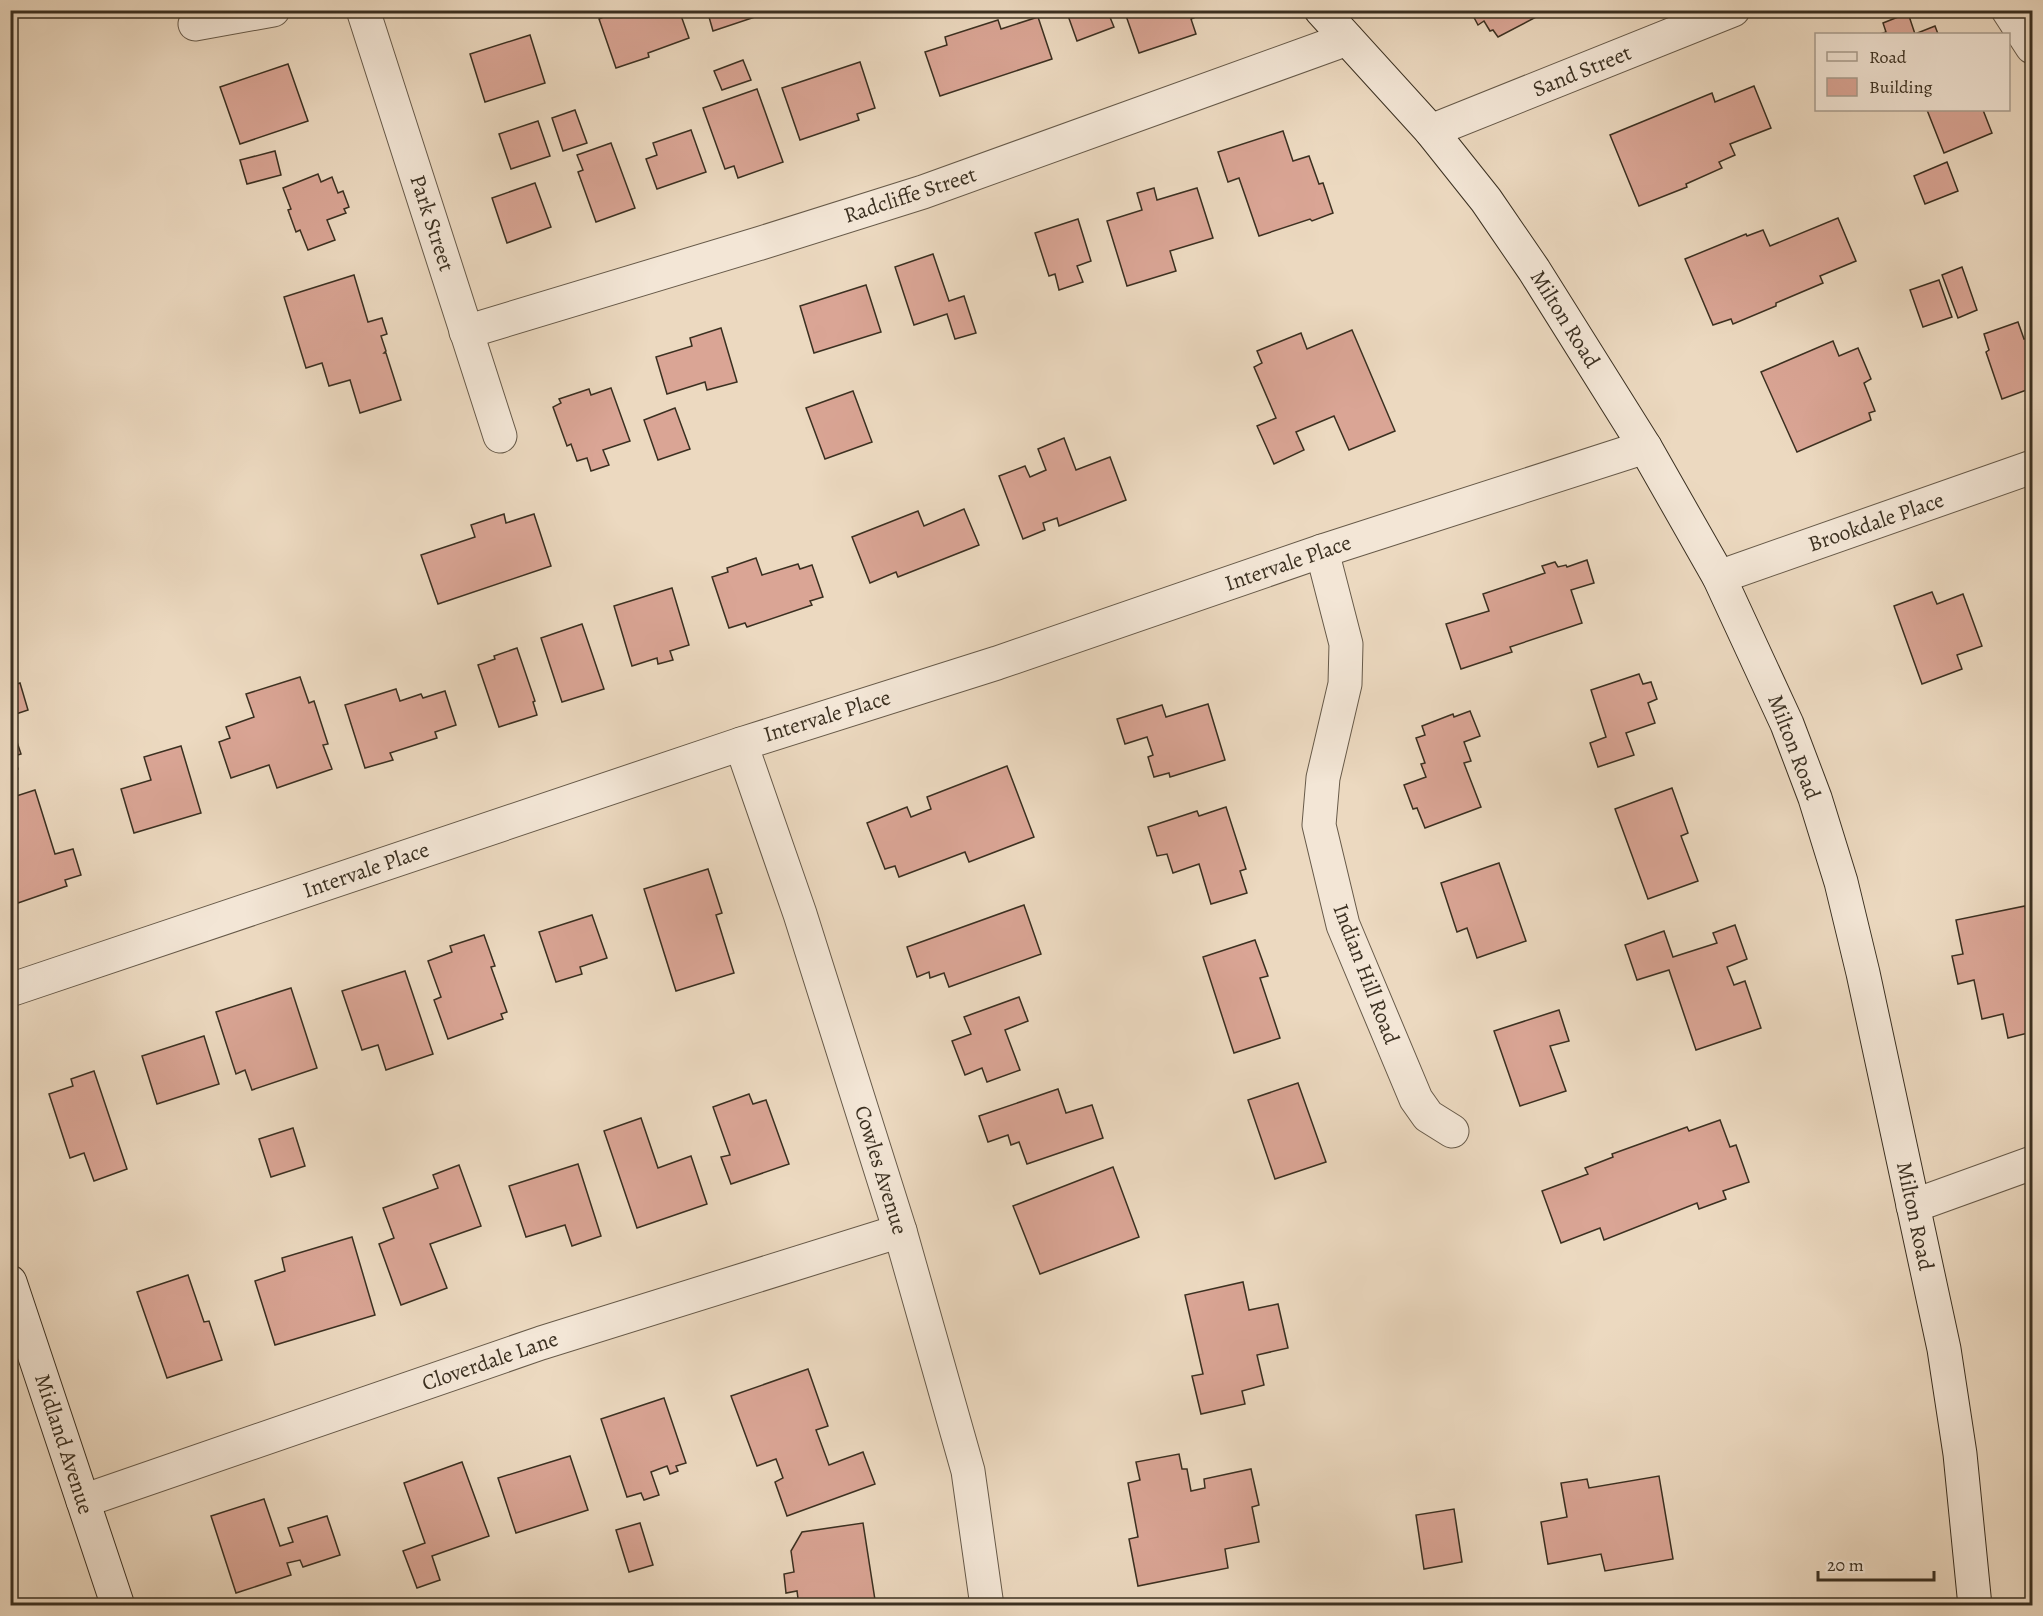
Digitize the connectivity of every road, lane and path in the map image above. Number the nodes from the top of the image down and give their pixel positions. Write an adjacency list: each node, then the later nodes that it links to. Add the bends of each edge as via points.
1 (273, 10): 6 (street)
2 (363, 10): 10 (street, Park Street)
3 (1321, 10): 7 (street, Milton Road)
4 (1733, 10): 9 (street, Sand Street)
5 (2008, 10): 8 (street)
6 (195, 24)
7 (1347, 39): 9 (street, Milton Road); 10 (street, Radcliffe Street, via 923,192)
8 (2032, 47)
9 (1431, 131): 12 (street, Milton Road, via 1486,200 1534,270)
10 (466, 332): 11 (street, Park Street)
11 (500, 436)
12 (1645, 447): 14 (street, Intervale Place); 15 (street, Milton Road)
13 (2032, 467): 15 (street, Brookdale Place)
14 (1322, 551): 16 (street, Intervale Place, via 997,663); 18 (street, Indian Hill Road, via 1346,644 1345,684 1323,778 1318,825 1343,925 1416,1099 1428,1116)
15 (1719, 577): 20 (street, Milton Road, via 1787,724 1838,872)
16 (741, 744): 17 (street, Intervale Place); 21 (street, Cowles Avenue, via 800,914)
17 (10, 990)
18 (1452, 1131)
19 (2032, 1163): 20 (street)
20 (1913, 1206): 26 (street, Milton Road, via 1946,1360)
21 (900, 1231): 23 (street, Cloverdale Lane, via 541,1343); 25 (street, Cowles Avenue, via 968,1471)
22 (10, 1282): 23 (street, Midland Avenue)
23 (83, 1501): 24 (street, Midland Avenue)
24 (117, 1605)
25 (987, 1605)
26 (1975, 1605)

